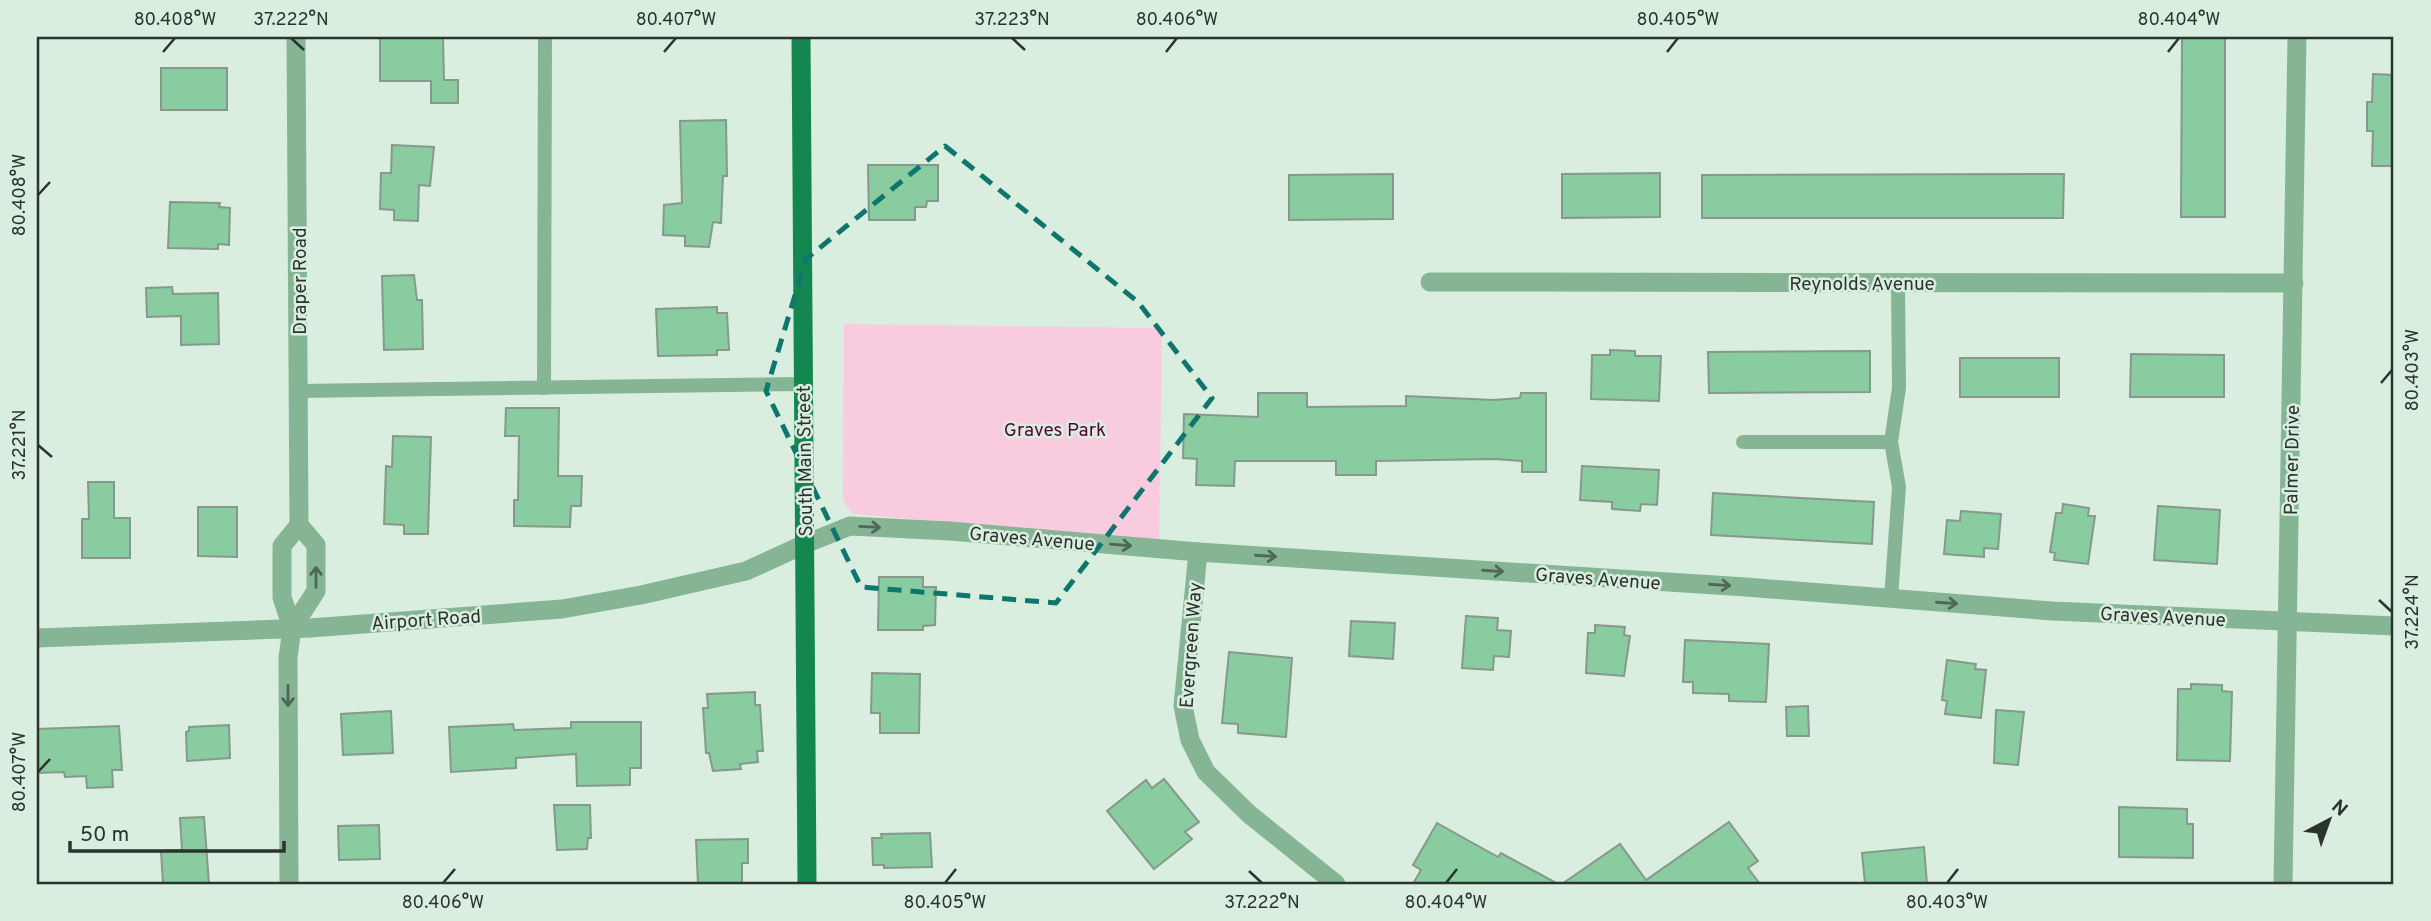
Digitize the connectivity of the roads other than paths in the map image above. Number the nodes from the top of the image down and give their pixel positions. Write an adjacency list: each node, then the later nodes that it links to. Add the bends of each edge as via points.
1 (296, 37): 10 (street, Draper Road)
2 (545, 37): 9 (lane)
3 (801, 37): 8 (main road, South Main Street)
4 (2297, 37): 7 (street, Palmer Drive)
5 (1430, 282): 6 (street, Reynolds Avenue)
6 (1898, 283): 7 (street, Reynolds Avenue); 12 (lane, via 1899,388)
7 (2294, 283): 17 (street, Palmer Drive)
8 (803, 384): 9 (lane); 14 (main road, South Main Street)
9 (544, 388): 10 (lane)
10 (299, 391): 13 (street, Draper Road)
11 (1743, 442): 12 (lane)
12 (1891, 442): 16 (lane, via 1899,487)
13 (299, 525): 19 (street, via 282,546 282,597); 19 (street, one-way to 13, via 316,592 316,545)
14 (805, 544): 15 (street, Graves Avenue, one-way to 15, via 850,526); 19 (street, Airport Road, via 746,571 562,609); 22 (main road, South Main Street)
15 (1198, 552): 16 (street, Graves Avenue, one-way to 16); 23 (street, Evergreen Way, via 1183,706 1190,740 1206,772 1294,853)
16 (1891, 598): 17 (street, Graves Avenue, one-way to 17)
17 (2288, 622): 18 (street, Graves Avenue); 24 (street, Palmer Drive)
18 (2394, 626)
19 (292, 628): 20 (street, Airport Road); 21 (street, one-way to 21, via 288,659)
20 (37, 639)
21 (289, 884)
22 (807, 884)
23 (1336, 884)
24 (2283, 884)

